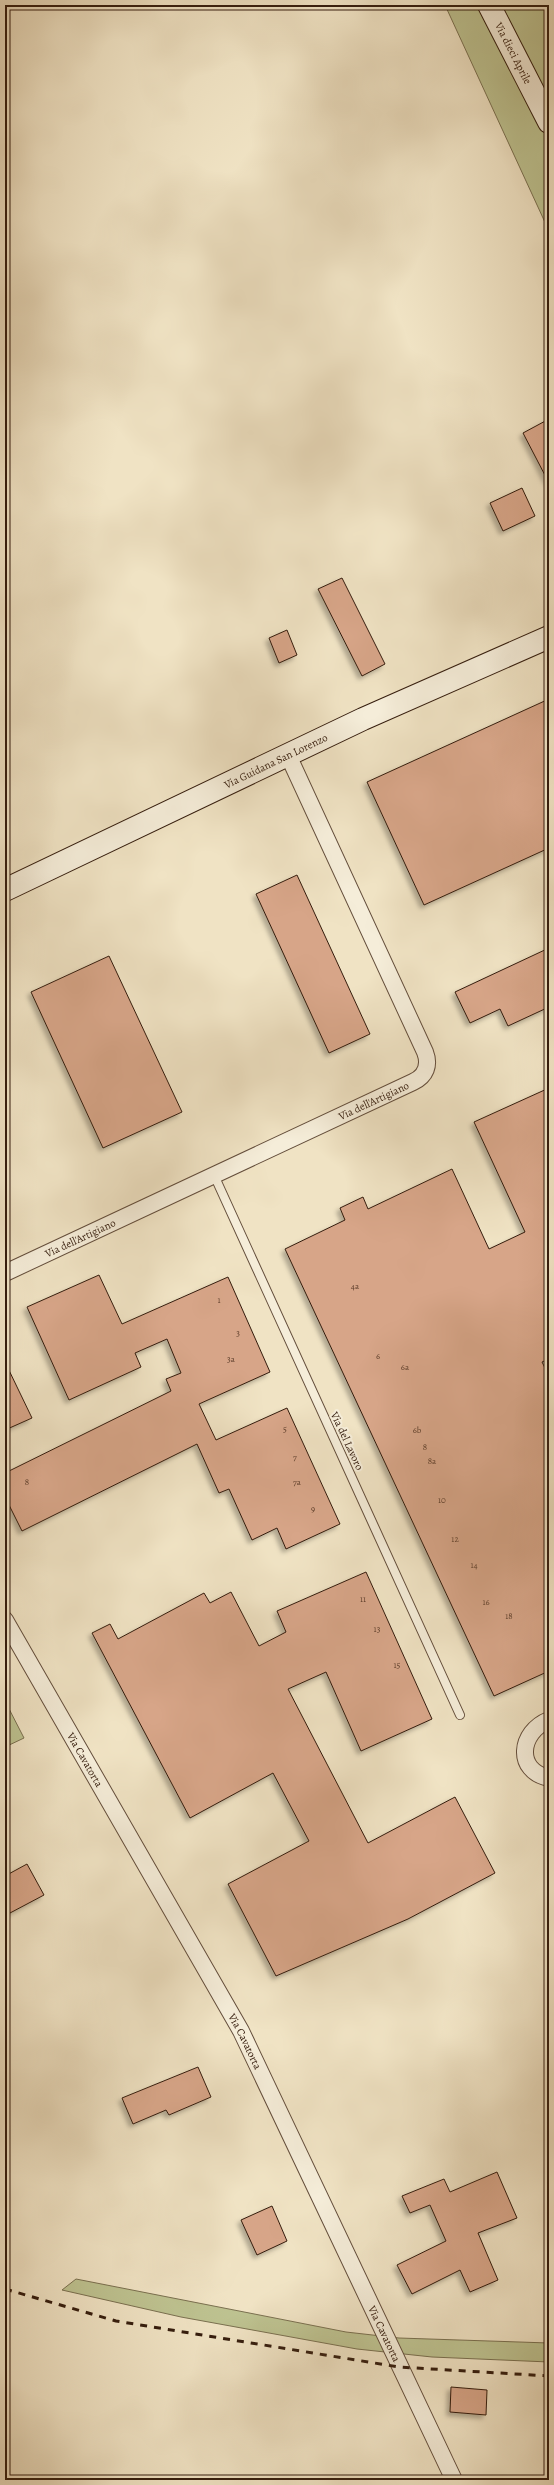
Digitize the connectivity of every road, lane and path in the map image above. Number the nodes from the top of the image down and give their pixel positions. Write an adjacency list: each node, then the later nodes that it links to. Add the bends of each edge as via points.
1 (489, 5): 2 (street, Via dieci Aprile)
2 (549, 122)
3 (549, 637): 4 (street, Via Guidana San Lorenzo)
4 (288, 755): 5 (street, Via Guidana San Lorenzo); 6 (street, Via dell'Artigiano, via 428,1063 419,1079)
5 (5, 890)
6 (214, 1175): 7 (street, Via dell'Artigiano); 9 (lane, Via del Lavoro)
7 (5, 1273)
8 (5, 1620): 12 (street, Via Cavatorta, via 241,2032)
9 (460, 1715)
10 (549, 1720): 11 (street, via 532,1730 525,1747 529,1765 535,1772)
11 (549, 1778)
12 (454, 2480)

